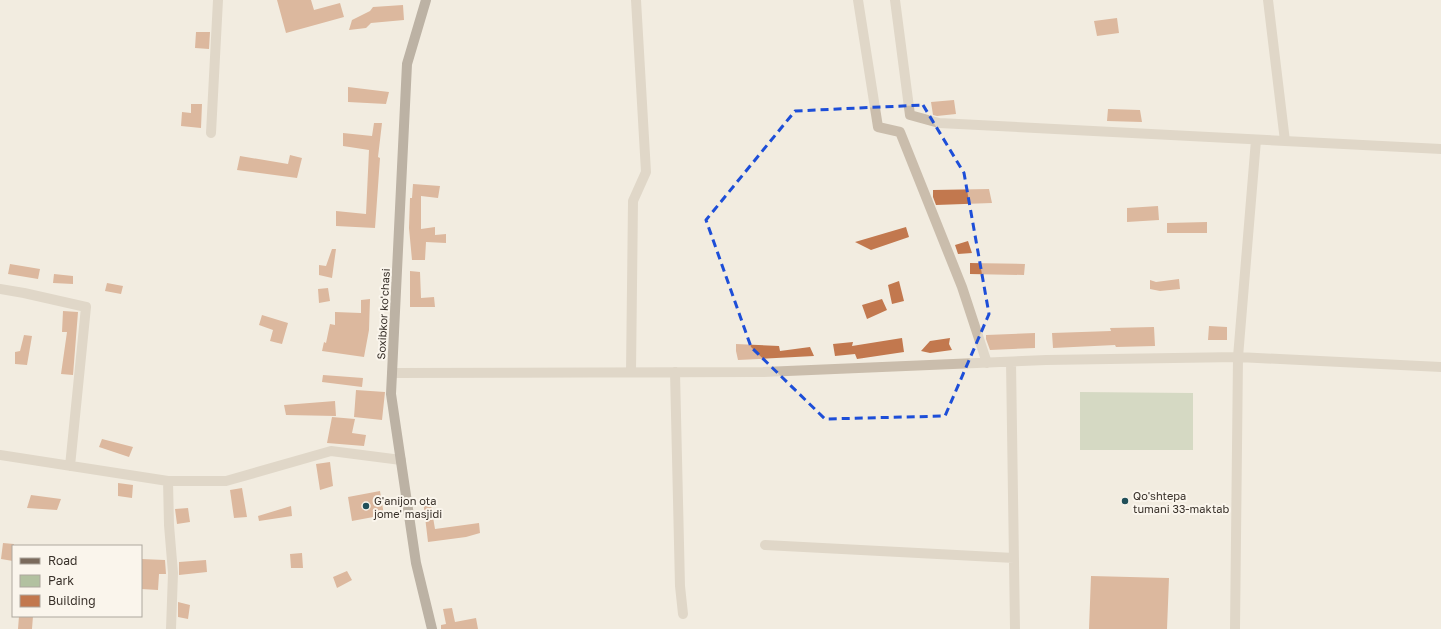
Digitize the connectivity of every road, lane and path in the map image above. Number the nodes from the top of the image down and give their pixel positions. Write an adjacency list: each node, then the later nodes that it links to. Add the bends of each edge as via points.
1 (218, 0): 7 (street)
2 (426, 0): 18 (main road, Soxibkor ko'chasi, via 407,64)
3 (636, 0): 16 (street, via 646,172 633,200)
4 (858, 0): 14 (street, via 878,127 900,132 962,287)
5 (895, 0): 8 (street, via 910,115 939,122)
6 (1268, 0): 9 (street)
7 (211, 133)
8 (1256, 140): 9 (street); 12 (street)
9 (1285, 141): 10 (street)
10 (1441, 149)
11 (0, 289): 21 (street, via 86,307)
12 (1238, 357): 13 (street); 15 (street); 29 (street)
13 (1011, 362): 14 (street); 24 (street)
14 (988, 363): 17 (street, via 764,372)
15 (1441, 367)
16 (631, 372): 17 (street); 18 (street)
17 (675, 372): 25 (street, via 680,586)
18 (392, 373): 20 (main road, Soxibkor ko'chasi, via 392,394)
19 (0, 455): 21 (street)
20 (401, 460): 22 (street, via 331,451 226,481); 27 (main road, Soxibkor ko'chasi, via 416,563)
21 (70, 466): 22 (street)
22 (168, 481): 26 (street, via 173,573)
23 (765, 545): 24 (street)
24 (1014, 558): 28 (street)
25 (683, 614)
26 (171, 629)
27 (432, 629)
28 (1015, 629)
29 (1235, 629)

